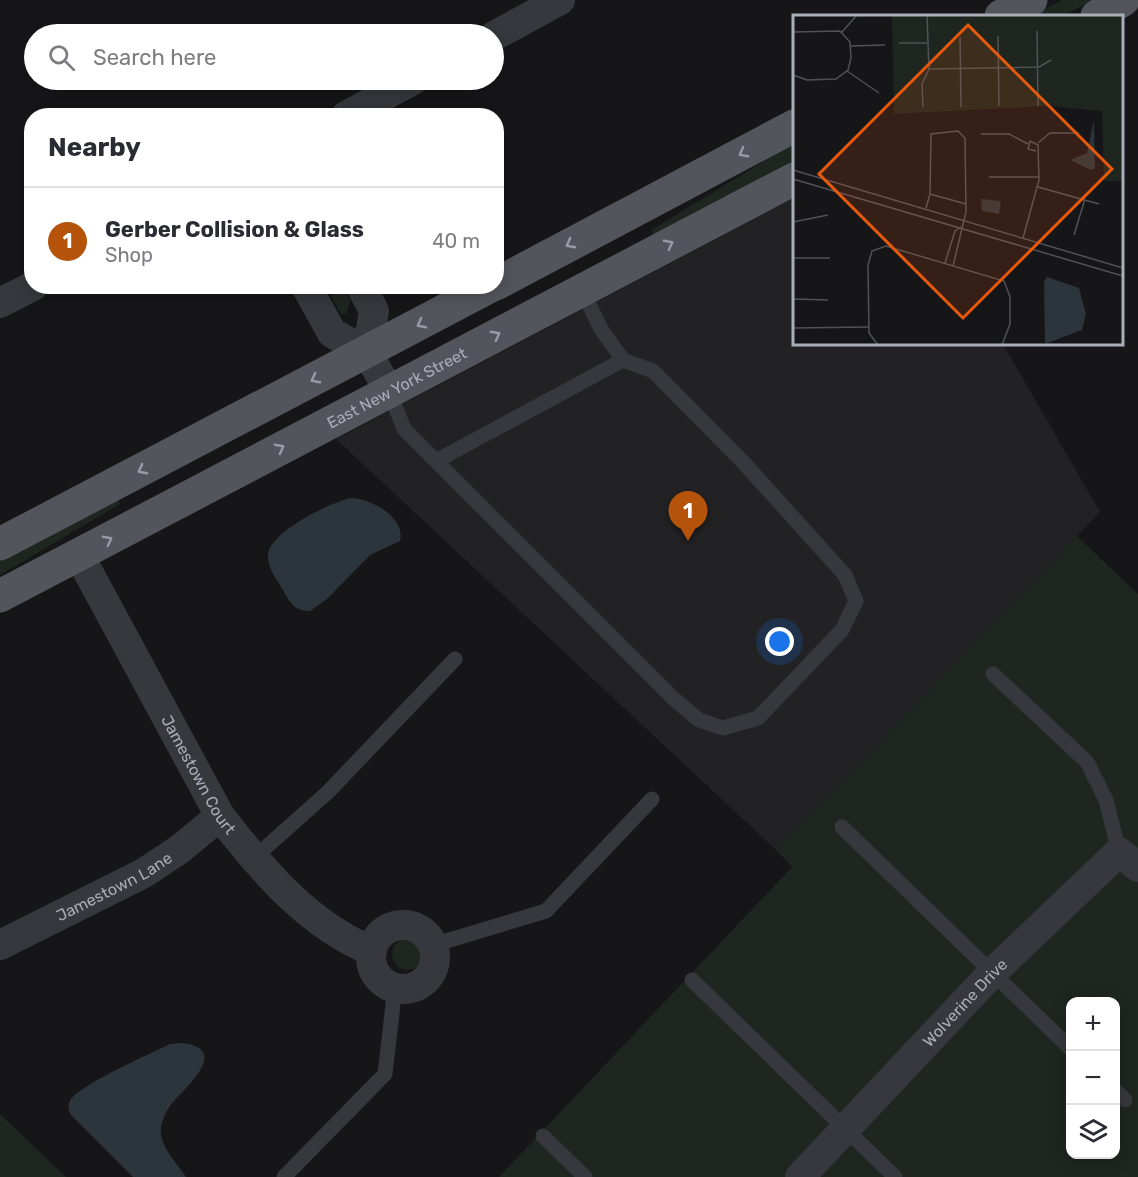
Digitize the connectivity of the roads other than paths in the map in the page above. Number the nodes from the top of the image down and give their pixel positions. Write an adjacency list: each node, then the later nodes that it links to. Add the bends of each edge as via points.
1 (560, 0): 6 (street)
2 (1031, 0): 4 (main road)
3 (1123, 0): 5 (main road)
4 (1003, 15)
5 (1099, 15)
6 (504, 31)
7 (394, 90): 8 (street)
8 (361, 108)
9 (793, 127): 11 (main road, one-way to 11)
10 (793, 180): 12 (main road, East New York Street, one-way to 10)
11 (504, 280)
12 (582, 290): 19 (lane, via 601,329); 20 (main road, East New York Street, one-way to 12)
13 (24, 291): 17 (street)
14 (310, 294): 18 (street, via 332,333)
15 (365, 294): 18 (street, via 374,311)
16 (476, 294): 18 (main road, one-way to 18)
17 (0, 303)
18 (367, 352): 20 (street); 22 (main road, one-way to 22)
19 (623, 360): 21 (lane); 21 (lane, via 653,371 743,462 845,575 856,601 842,630 758,718 723,728 699,720)
20 (389, 391): 21 (lane, via 404,429); 23 (main road, East New York Street, one-way to 20)
21 (436, 461)
22 (0, 544)
23 (79, 555): 24 (main road, East New York Street); 28 (street, Jamestown Court)
24 (0, 596)
25 (455, 659): 30 (lane, via 328,792)
26 (993, 674): 31 (lane, via 1086,762 1106,800)
27 (652, 799): 33 (lane, via 546,911)
28 (220, 816): 30 (street, Jamestown Court); 32 (street, Jamestown Lane, via 144,873)
29 (842, 827): 35 (lane)
30 (254, 858): 34 (street, Jamestown Court, via 326,928)
31 (1129, 860): 35 (street, Wolverine Drive)
32 (0, 945)
33 (433, 945): 34 (street, via 420,929 400,925 382,933); 37 (street, via 434,965 430,974 415,986)
34 (372, 951): 37 (street, via 379,978)
35 (993, 972): 38 (lane); 39 (street, Wolverine Drive)
36 (692, 980): 39 (lane)
37 (395, 987): 41 (lane, via 385,1074)
38 (1066, 1043)
39 (845, 1129): 43 (street, Wolverine Drive); 44 (lane)
40 (543, 1136): 42 (lane)
41 (284, 1177)
42 (585, 1177)
43 (800, 1177)
44 (895, 1177)

